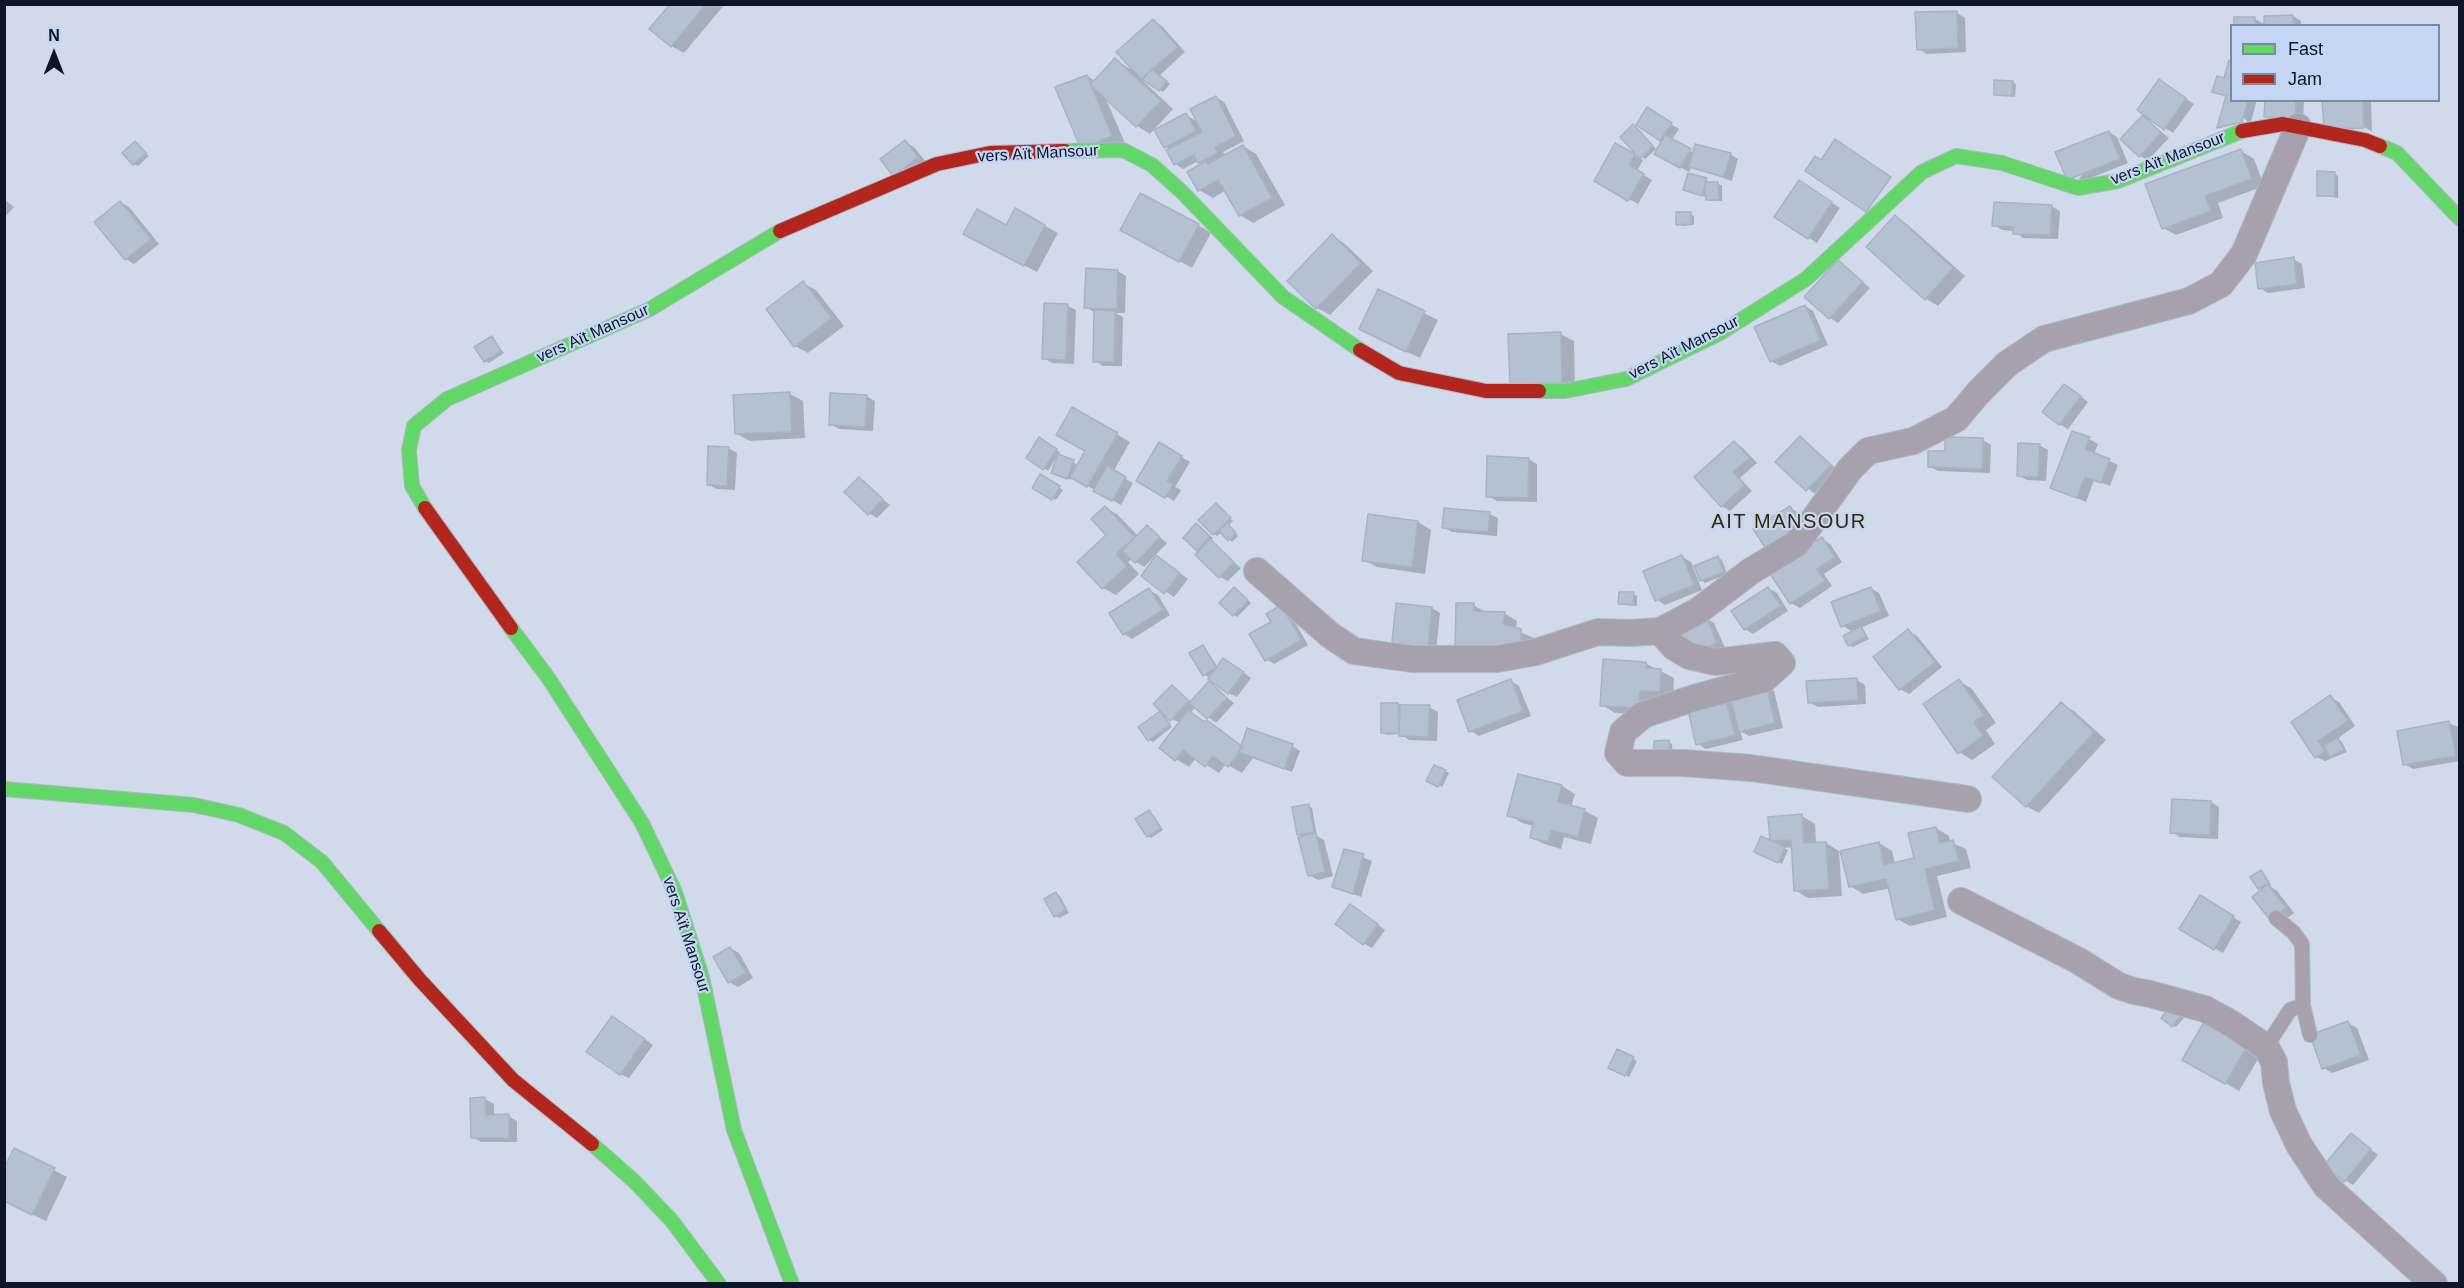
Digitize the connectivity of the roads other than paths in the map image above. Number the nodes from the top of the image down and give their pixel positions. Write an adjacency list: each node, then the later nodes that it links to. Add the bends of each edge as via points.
1 (2298, 127): 2 (street, vers Aït Mansour, via 2365,140 2397,153); 4 (street, via 2244,254 2221,284 2189,301 2044,339 2007,364 1956,419 1913,441 1868,451 1850,469 1796,544 1698,611); 13 (street, vers Aït Mansour, via 2283,124 2241,131 2118,181 2078,188 2002,163 1956,156 1922,172 1806,279 1720,333 1626,379 1565,391 1486,391 1399,373 1340,338 1283,297 1182,192 1152,165 1123,150 990,153 937,164 789,226 650,309 447,399 414,426 409,450 412,486 435,524 549,679 642,823 675,892 702,978 734,1130)
2 (2460, 219)
3 (1257, 571): 4 (street, via 1354,651 1412,659 1497,659 1536,652 1598,632)
4 (1660, 631): 6 (street, via 1689,656 1716,662 1775,655 1782,663 1764,679 1643,715 1623,732 1618,753 1627,764 1751,768)
5 (4, 789): 12 (street, via 194,805 239,815 284,833 322,862 420,980 513,1080 634,1181 672,1221)
6 (1968, 799)
7 (1961, 901): 11 (street, via 2078,960 2119,986 2205,1009)
8 (2276, 918): 9 (lane, via 2302,944)
9 (2303, 1005): 10 (lane); 11 (lane, via 2290,1010)
10 (2310, 1035)
11 (2266, 1047): 14 (street, via 2274,1062 2283,1111 2299,1145 2326,1186)
12 (719, 1284)
13 (792, 1284)
14 (2434, 1284)

